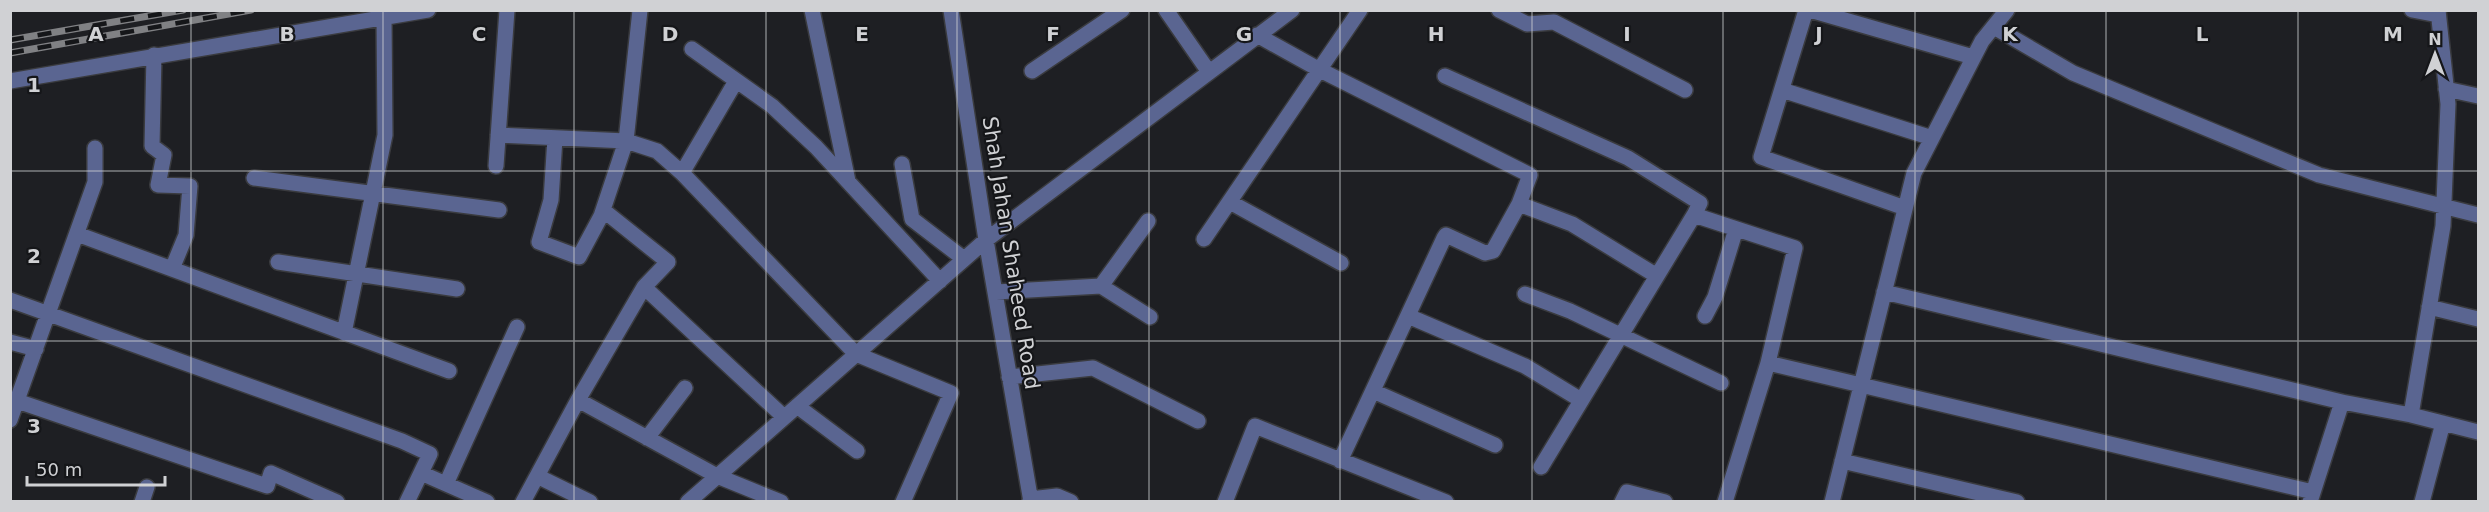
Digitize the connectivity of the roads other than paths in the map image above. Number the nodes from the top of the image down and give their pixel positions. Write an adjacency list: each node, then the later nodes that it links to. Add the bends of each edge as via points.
1 (428, 10): 15 (street)
2 (507, 10): 31 (street)
3 (640, 10): 34 (street)
4 (812, 10): 40 (street)
5 (951, 10): 54 (street, Shah Jahan Shaheed Road)
6 (1122, 10): 22 (street)
7 (1166, 10): 23 (street)
8 (1292, 10): 17 (street)
9 (1360, 10): 21 (street)
10 (1499, 10): 28 (street, via 1527,24 1554,22)
11 (1808, 10): 20 (street); 29 (street)
12 (2007, 10): 16 (street)
13 (2412, 10): 14 (street)
14 (2438, 13): 27 (street)
15 (384, 17): 19 (street); 41 (street, via 385,135)
16 (1994, 27): 20 (street); 44 (street, via 2073,73 2319,175)
17 (1257, 35): 21 (street); 23 (street)
18 (692, 49): 26 (street)
19 (154, 55): 25 (street); 58 (street, via 152,146 164,155 158,184 190,186 186,234)
20 (1973, 57): 33 (street)
21 (1320, 70): 42 (street); 43 (street, via 1530,175)
22 (1032, 71)
23 (1209, 72): 54 (street)
24 (1445, 76): 48 (street, via 1628,158 1700,203)
25 (10, 81)
26 (736, 81): 38 (street); 40 (street, via 772,106)
27 (2446, 89): 30 (street); 44 (street)
28 (1685, 90)
29 (1782, 90): 33 (street); 45 (street, via 1761,157)
30 (2478, 96)
31 (498, 135): 32 (street); 37 (street)
32 (555, 138): 34 (street); 47 (street, via 551,200 539,242 579,257)
33 (1932, 138): 45 (street, via 1914,173)
34 (626, 141): 38 (street, via 657,151); 47 (street)
35 (95, 148): 52 (street, via 95,182)
36 (902, 164): 55 (street, via 912,219)
37 (496, 166)
38 (682, 173): 80 (street)
39 (254, 178): 41 (street)
40 (848, 182): 61 (street)
41 (373, 192): 46 (street); 59 (street)
42 (1230, 202): 53 (street); 57 (street)
43 (1518, 204): 60 (street, via 1572,224); 71 (street, via 1489,254 1446,235)
44 (2444, 207): 49 (street); 69 (street)
45 (1905, 208): 66 (street)
46 (499, 210)
47 (603, 210): 63 (street, via 668,262)
48 (1694, 215): 51 (street); 60 (street)
49 (2478, 215)
50 (1148, 221): 62 (street)
51 (1736, 229): 72 (street, via 1715,297); 81 (street, via 1795,248)
52 (77, 234): 58 (street); 70 (street)
53 (1204, 239)
54 (986, 240): 55 (street); 65 (street, Shah Jahan Shaheed Road)
55 (964, 260): 61 (street)
56 (278, 262): 59 (street)
57 (1341, 263)
58 (172, 269): 76 (street)
59 (356, 274): 64 (street); 76 (street)
60 (1657, 276): 77 (street)
61 (940, 281): 80 (street)
62 (1101, 286): 65 (street); 73 (street)
63 (644, 287): 89 (street); 94 (street)
64 (457, 289)
65 (996, 292): 83 (street, Shah Jahan Shaheed Road)
66 (1884, 292): 85 (street); 91 (street)
67 (1525, 294): 77 (street)
68 (10, 300): 70 (street)
69 (2429, 307): 74 (street); 93 (street)
70 (49, 312): 79 (street); 105 (street, via 402,441 430,454)
71 (1408, 316): 87 (street); 90 (street, via 1525,366)
72 (1705, 316)
73 (1150, 317)
74 (2478, 319)
75 (517, 327): 108 (street)
76 (344, 333): 82 (street)
77 (1620, 336): 84 (street); 90 (street)
78 (10, 342): 79 (street)
79 (36, 349): 88 (street)
80 (856, 354): 92 (street); 118 (street, via 951,393)
81 (1768, 363): 85 (street); 124 (street)
82 (449, 371)
83 (1009, 377): 96 (street, via 1093,368); 110 (street, Shah Jahan Shaheed Road)
84 (1721, 383)
85 (1861, 386): 103 (street); 109 (street)
86 (685, 388): 99 (street)
87 (1373, 391): 100 (street); 102 (street)
88 (17, 400): 95 (street); 111 (street, via 267,486 271,473)
89 (578, 400): 99 (street); 106 (street)
90 (1581, 400): 104 (street)
91 (2342, 402): 93 (street); 109 (street)
92 (797, 406): 94 (street); 101 (street)
93 (2411, 415): 97 (street)
94 (784, 417): 107 (street)
95 (10, 420)
96 (1198, 421)
97 (2443, 423): 98 (street); 127 (street)
98 (2478, 432)
99 (647, 438): 107 (street)
100 (1495, 445)
101 (857, 451)
102 (1340, 461): 120 (street, via 1254,426); 121 (street)
103 (1842, 461): 125 (street); 126 (street)
104 (1541, 467)
105 (421, 473): 108 (street); 112 (street)
106 (537, 476): 114 (street); 115 (street)
107 (717, 476): 116 (street); 117 (street)
108 (446, 484): 113 (street)
109 (2311, 497)
110 (1030, 500): 119 (street, via 1057,496)
111 (337, 501)
112 (407, 501)
113 (487, 501)
114 (523, 501)
115 (590, 501)
116 (688, 501)
117 (781, 501)
118 (903, 501)
119 (1071, 501)
120 (1225, 501)
121 (1446, 501)
122 (1622, 501): 123 (street, via 1627,492)
123 (1665, 501)
124 (1725, 501)
125 (1832, 501)
126 (2017, 501)
127 (2422, 501)

